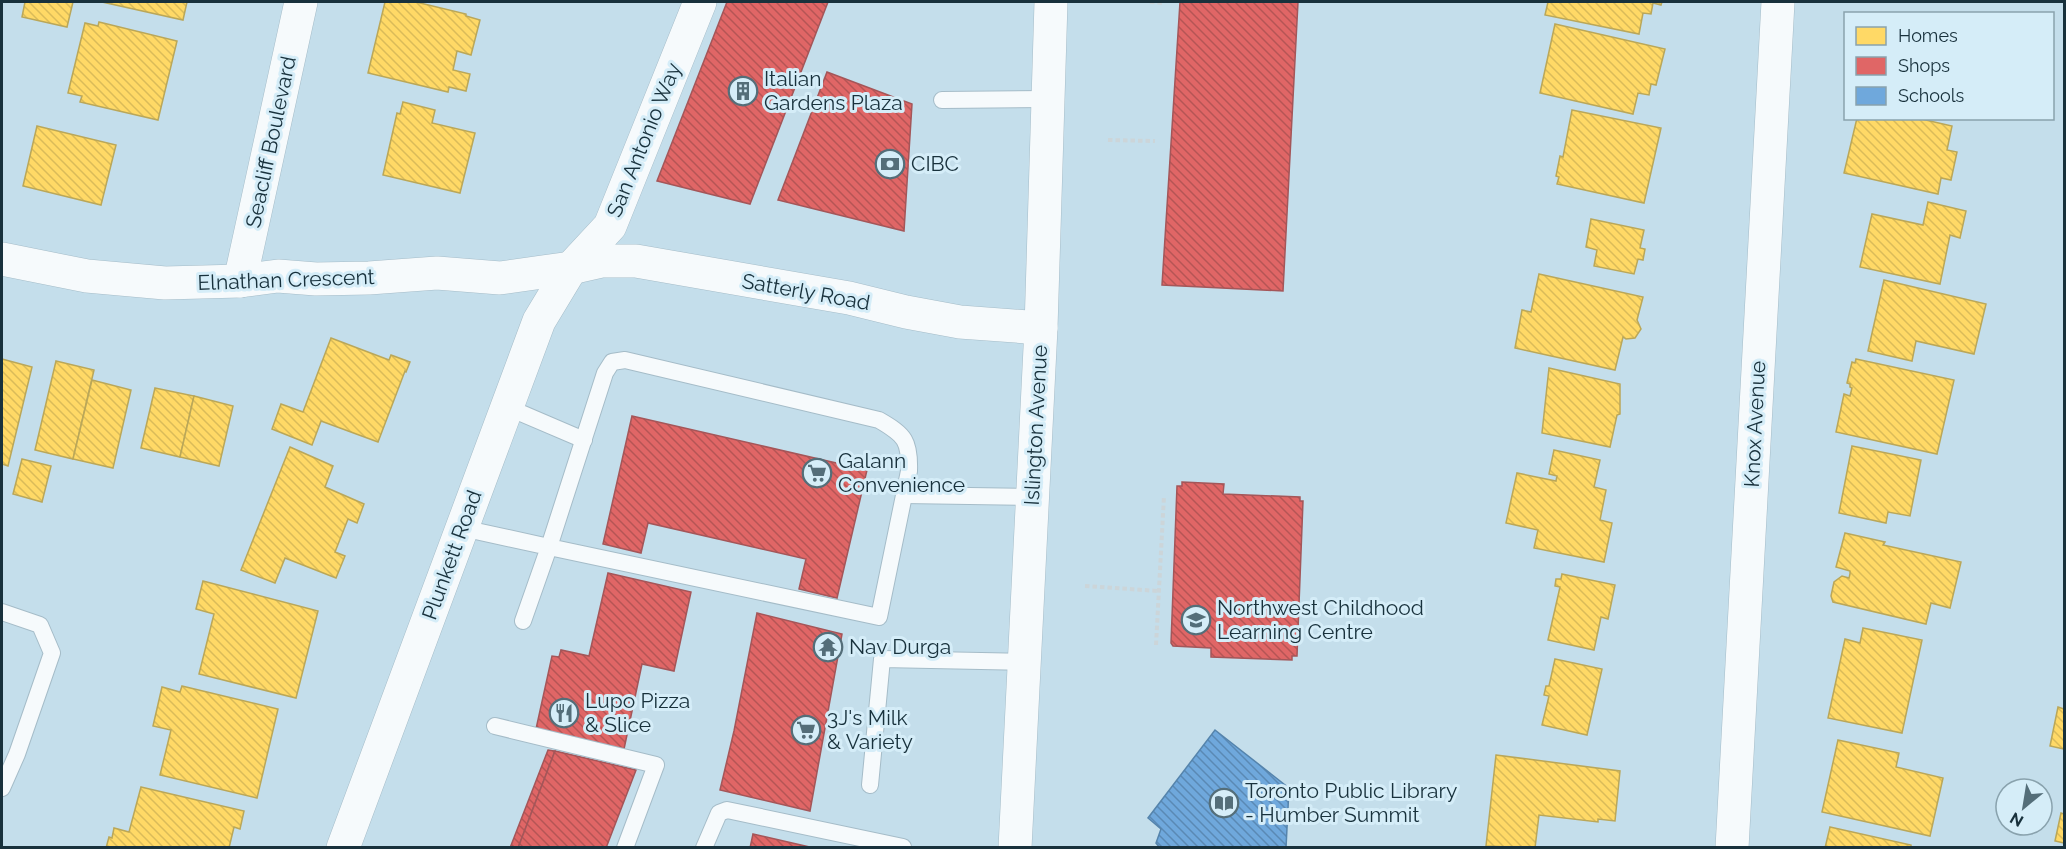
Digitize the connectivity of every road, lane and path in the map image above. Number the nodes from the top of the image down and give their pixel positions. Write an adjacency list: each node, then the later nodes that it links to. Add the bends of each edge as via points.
1 (301, 2): 13 (street, Seacliff Boulevard)
2 (700, 2): 12 (street, San Antonio Way, via 610,226)
3 (1052, 2): 7 (street, Islington Avenue)
4 (1150, 2): 6 (path)
5 (1779, 2): 36 (street, Knox Avenue)
6 (1162, 3)
7 (1048, 99): 8 (lane); 14 (street, Islington Avenue)
8 (942, 100)
9 (1108, 140): 10 (path)
10 (1155, 141)
11 (2, 259): 13 (street, Elnathan Crescent, via 99,277 165,283)
12 (572, 268): 13 (street, Elnathan Crescent, via 500,278 437,273 316,279 278,276); 14 (street, Satterly Road, via 602,261 636,261 849,298 960,322); 15 (street, Plunkett Road, via 539,321)
13 (240, 281)
14 (1041, 328): 19 (street, Islington Avenue)
15 (507, 407): 16 (lane); 20 (street, Plunkett Road)
16 (584, 440): 17 (lane, via 612,362 639,362 879,420 906,440 910,454); 21 (lane)
17 (904, 495): 19 (lane); 21 (lane, via 879,617)
18 (1164, 496): 23 (path)
19 (1032, 497): 27 (street, Islington Avenue)
20 (462, 528): 21 (lane); 32 (street, Plunkett Road)
21 (549, 547): 25 (lane)
22 (1085, 586): 23 (path)
23 (1158, 591): 26 (path)
24 (2, 612): 30 (lane, via 40,625 52,653)
25 (523, 621)
26 (1156, 645)
27 (1024, 662): 29 (lane, via 882,659); 35 (street, Islington Avenue)
28 (495, 726): 33 (lane, via 656,765)
29 (870, 785)
30 (2, 788)
31 (905, 847): 34 (lane, via 727,810 719,813)
32 (343, 848)
33 (626, 848)
34 (704, 848)
35 (1015, 848)
36 (1732, 848)

